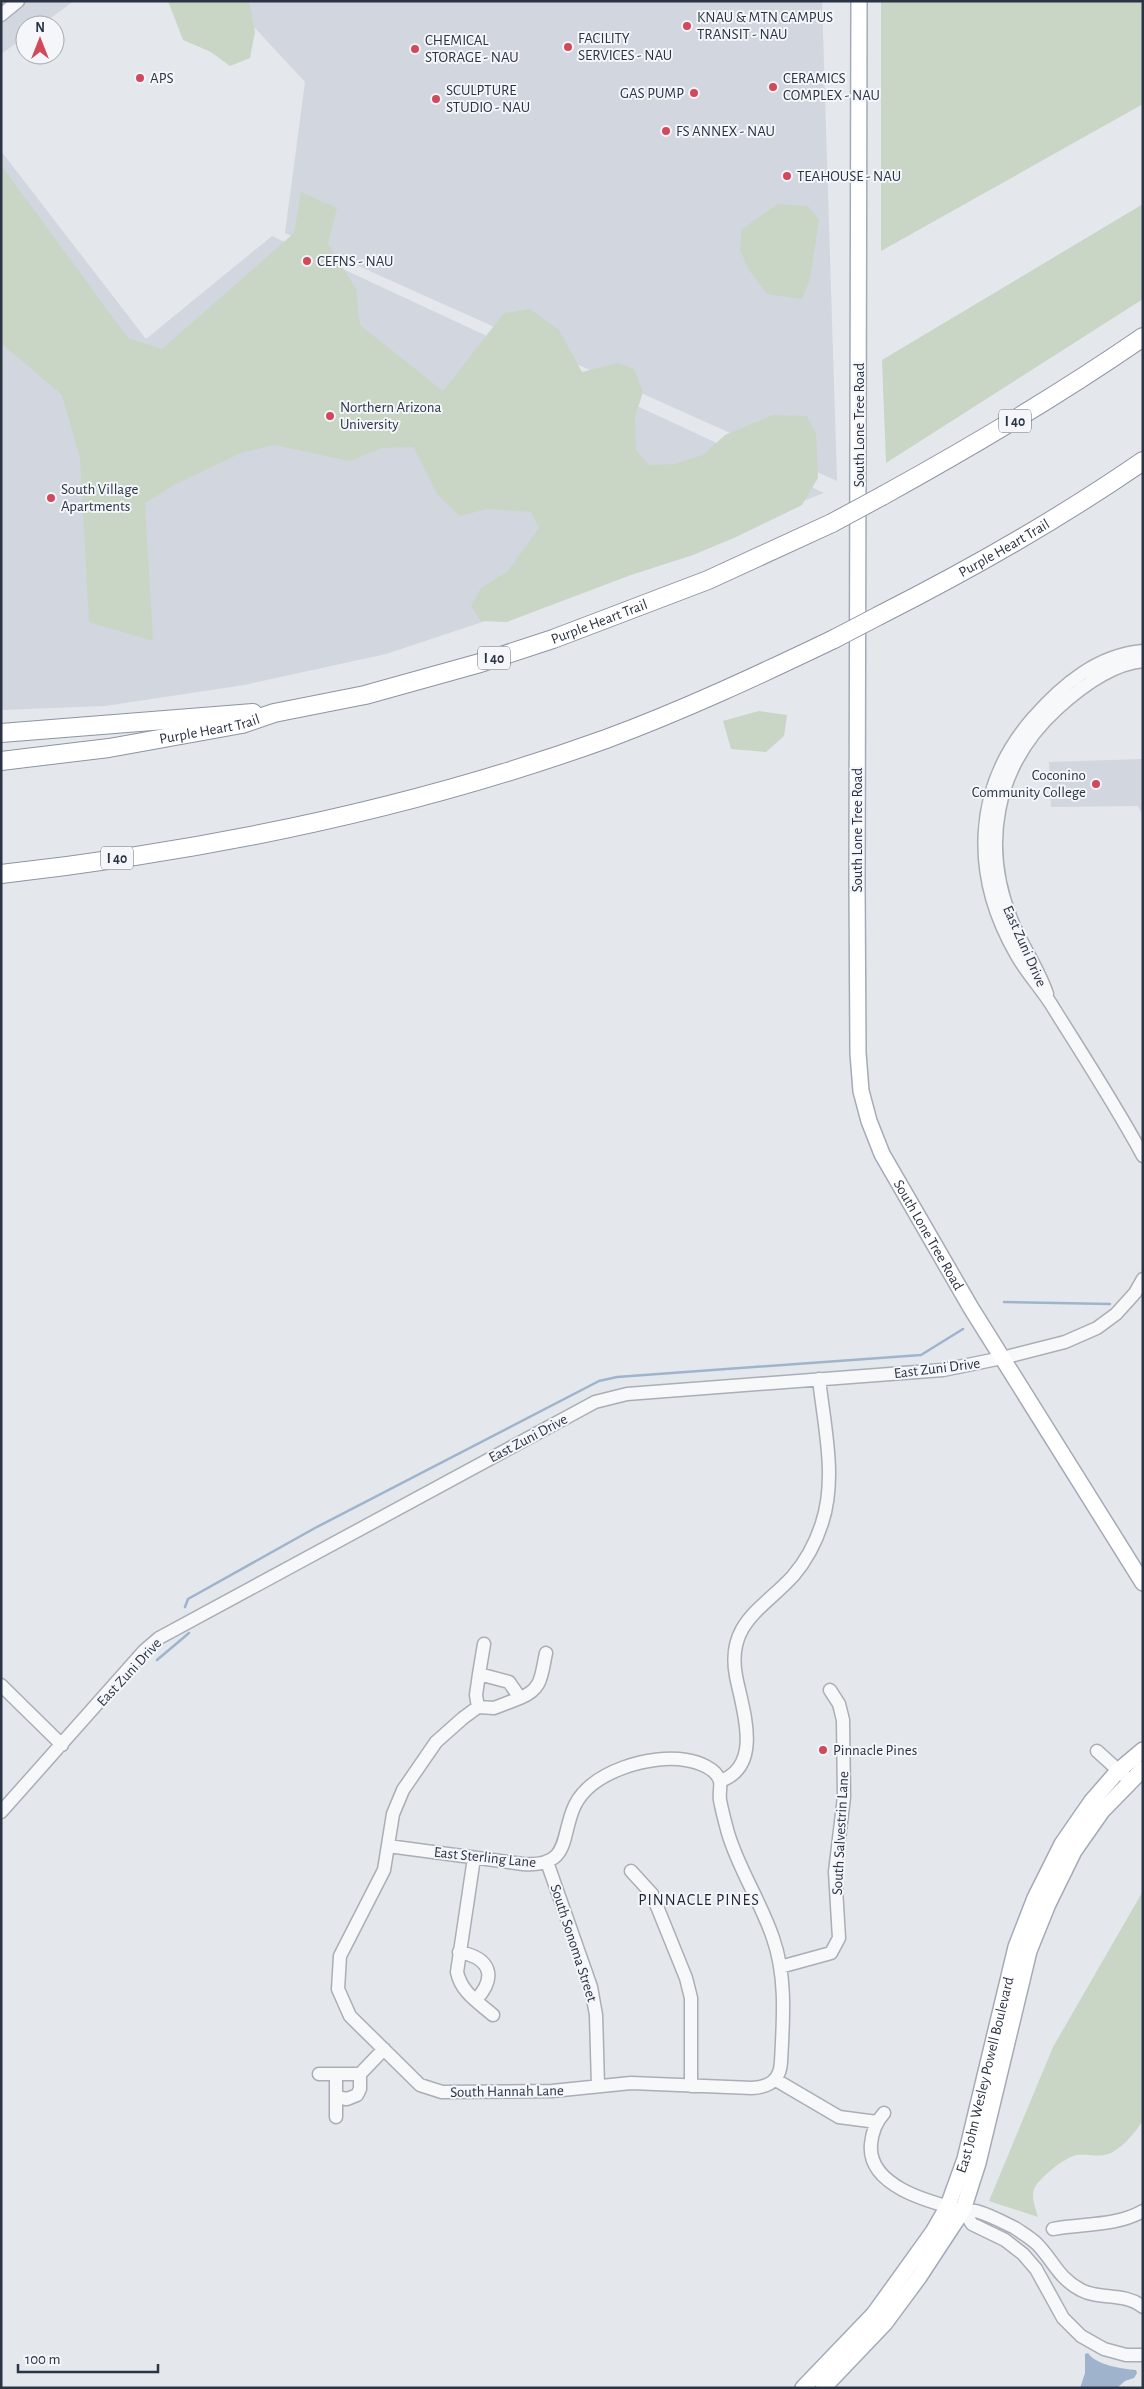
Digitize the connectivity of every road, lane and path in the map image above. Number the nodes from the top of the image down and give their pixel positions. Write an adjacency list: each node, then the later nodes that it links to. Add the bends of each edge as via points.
1 (18, 1): 3 (street)
2 (859, 1): 15 (main road, South Lone Tree Road, via 857,894 861,1091 882,1154)
3 (1, 15)
4 (1143, 337): 8 (highway, Purple Heart Trail / I 40, bridge, via 995,432 882,496 832,523 708,580 480,663 365,695)
5 (1143, 461): 11 (highway, Purple Heart Trail / I 40, bridge, via 959,575 834,639 721,692 636,727 546,758 354,814 250,836 72,866)
6 (1143, 651): 12 (street, East Zuni Drive, via 1130,652 1090,668 1055,694 1020,734 994,779 985,845 989,883 1003,929 1015,954)
7 (1143, 661): 12 (street, East Zuni Drive, via 1108,672 1086,685 1051,714 1016,759 1000,800 996,839 1000,882 1014,926 1041,976)
8 (274, 713): 9 (highway); 10 (highway, Purple Heart Trail / I 40, via 242,724 136,744)
9 (1, 733)
10 (1, 761)
11 (1, 874)
12 (1049, 1001): 13 (street, East Zuni Drive)
13 (1143, 1156)
14 (1143, 1279): 15 (street, East Zuni Drive, via 1116,1314 1097,1328 1065,1342)
15 (1002, 1358): 16 (street, East Zuni Drive, via 943,1370); 17 (main road, South Lone Tree Road)
16 (819, 1379): 25 (street, East Zuni Drive, via 627,1394 595,1402 159,1638); 30 (street, via 829,1477 826,1509 805,1560 752,1614 738,1639 736,1673 747,1740 736,1771)
17 (1143, 1583)
18 (484, 1644): 20 (street)
19 (546, 1653): 23 (street, via 537,1688)
20 (480, 1674): 23 (street, via 510,1682); 24 (street, via 476,1695)
21 (1, 1685): 25 (street)
22 (830, 1690): 37 (street, South Salvestrin Lane, via 839,1704 843,1720 843,1810 835,1872 839,1938 831,1954)
23 (520, 1698): 24 (street, via 494,1708)
24 (478, 1707): 32 (street, South Hannah Lane, via 436,1742 403,1790 393,1814)
25 (62, 1745): 31 (street, East Zuni Drive)
26 (1143, 1750): 29 (main road, East John Wesley Powell Boulevard)
27 (1097, 1751): 29 (street)
28 (1143, 1770): 29 (main road, East John Wesley Powell Boulevard)
29 (1124, 1776): 49 (main road, East John Wesley Powell Boulevard, via 1074,1851 1035,1935 978,2163)
30 (720, 1781): 34 (street, East Sterling Lane, via 711,1769 686,1760 647,1761 620,1769 596,1783 580,1798 563,1848); 37 (street, via 720,1800 733,1849 773,1938)
31 (1, 1812)
32 (388, 1846): 33 (street, East Sterling Lane); 40 (street, South Hannah Lane, via 378,1884 340,1956 337,1980 350,2016)
33 (474, 1858): 34 (street, East Sterling Lane, via 523,1864); 36 (street)
34 (547, 1862): 45 (street, South Sonoma Street, via 591,1987 596,2016)
35 (630, 1871): 46 (street, via 652,1894 686,1978 690,1998)
36 (459, 1952): 38 (street, via 459,1979 466,1992); 38 (street, via 479,1958 488,1970 488,1984)
37 (780, 1967): 44 (street, via 782,2062)
38 (476, 2000): 39 (street)
39 (493, 2015)
40 (384, 2049): 43 (street); 45 (street, South Hannah Lane, via 420,2084 442,2092 552,2092)
41 (319, 2074): 42 (street)
42 (336, 2074): 43 (street); 47 (street)
43 (360, 2074): 47 (street, via 357,2095 347,2099)
44 (776, 2080): 46 (street, via 761,2088); 49 (street, via 839,2116 880,2118 873,2133 871,2153 880,2173 891,2183 915,2195)
45 (598, 2086): 46 (street, via 631,2083)
46 (691, 2086)
47 (336, 2097): 48 (street)
48 (336, 2117)
49 (956, 2208): 52 (street, via 975,2211 1016,2229 1036,2243 1055,2269 1083,2292 1121,2298); 53 (street, via 972,2224 1005,2240 1023,2254 1036,2269 1062,2318 1081,2336 1104,2349 1126,2355); 54 (main road, East John Wesley Powell Boulevard, via 933,2232 874,2314); 55 (main road, East John Wesley Powell Boulevard, via 919,2277 884,2323)
50 (1143, 2211): 51 (street, via 1102,2224)
51 (1053, 2229)
52 (1143, 2307)
53 (1143, 2355)
54 (804, 2388)
55 (823, 2388)

